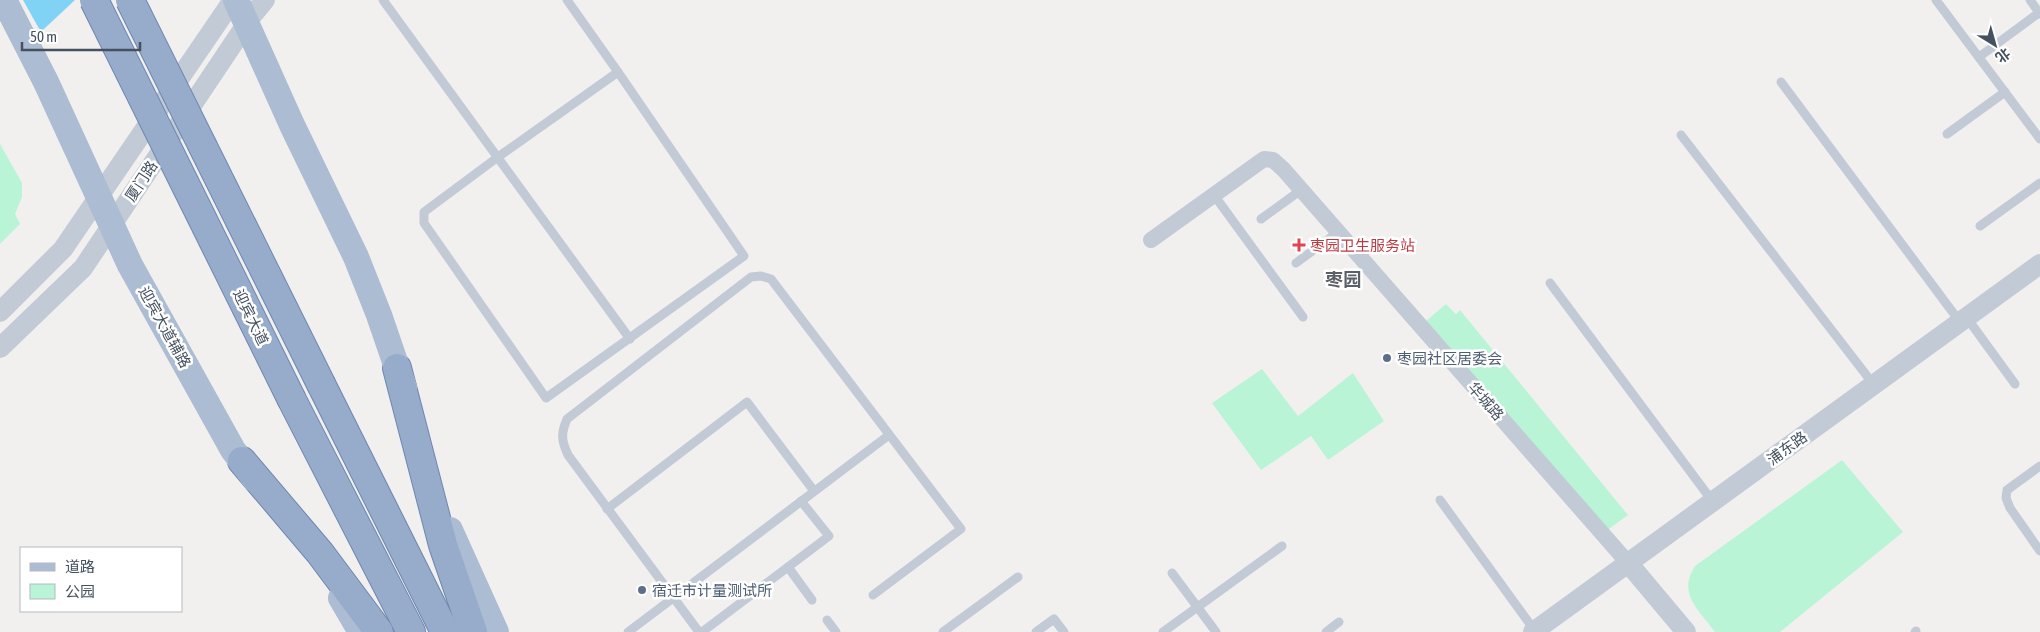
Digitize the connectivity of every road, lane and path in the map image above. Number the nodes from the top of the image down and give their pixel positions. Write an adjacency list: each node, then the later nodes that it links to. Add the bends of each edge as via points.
1 (4, 0): 23 (main road, 迎宾大道辅路)
2 (94, 0): 62 (highway, 迎宾大道, bridge)
3 (130, 0): 63 (highway, bridge)
4 (235, 0): 11 (main road); 23 (street, 厦门路)
5 (265, 0): 11 (street, 厦门路)
6 (383, 0): 19 (lane)
7 (567, 0): 13 (lane)
8 (1936, 0): 12 (lane)
9 (2030, 0): 10 (lane)
10 (2040, 13): 12 (lane)
11 (246, 24): 25 (street, 厦门路); 37 (main road, via 356,257)
12 (1979, 57): 15 (lane)
13 (618, 72): 19 (lane); 35 (lane, via 744,256)
14 (1781, 82): 34 (lane)
15 (2005, 92): 16 (lane); 18 (lane)
16 (1947, 134)
17 (1681, 135): 39 (lane)
18 (2040, 139)
19 (498, 157): 35 (lane); 35 (lane, via 424,212 424,223 546,398)
20 (2040, 183): 26 (lane)
21 (1302, 190): 22 (street, 华城路, via 1272,160 1264,159); 24 (lane); 27 (street, 华城路)
22 (1214, 195): 28 (street); 33 (lane)
23 (100, 198): 25 (main road, 迎宾大道辅路); 32 (street, 厦门路, via 63,249)
24 (1261, 219)
25 (112, 225): 36 (street, 厦门路, via 83,268); 41 (main road, 迎宾大道辅路, via 130,265)
26 (1980, 226)
27 (1338, 232): 29 (lane); 50 (street, 华城路)
28 (1151, 240)
29 (1296, 263)
30 (2040, 264): 34 (street, 浦东路)
31 (1550, 283): 46 (lane)
32 (0, 312)
33 (1303, 317)
34 (1964, 320): 38 (lane); 39 (street, 浦东路)
35 (630, 338)
36 (0, 348)
37 (397, 368): 64 (highway, via 443,545); 65 (main road, via 442,509)
38 (2015, 384)
39 (1874, 385): 46 (street, 浦东路)
40 (889, 435): 43 (lane); 47 (lane, via 771,279 751,277 567,419 562,431 563,445); 54 (lane, via 961,529)
41 (242, 461): 60 (main road, 迎宾大道辅路, via 323,568); 61 (highway, via 320,553)
42 (2040, 466): 49 (lane, via 2007,490 2006,498)
43 (814, 491): 45 (lane); 47 (lane, via 747,402)
44 (1440, 500): 75 (lane)
45 (801, 501): 51 (lane, via 829,536); 55 (lane)
46 (1713, 502): 50 (street, 浦东路)
47 (607, 509): 55 (lane)
48 (1282, 546): 57 (lane)
49 (2040, 551)
50 (1629, 564): 75 (street, 浦东路); 76 (street, 华城路)
51 (788, 567): 56 (lane); 67 (lane)
52 (1172, 573): 57 (lane)
53 (1018, 577): 69 (lane)
54 (873, 595)
55 (674, 598): 66 (lane); 67 (lane)
56 (812, 600)
57 (1197, 607): 72 (lane); 73 (lane)
58 (827, 620): 68 (lane)
59 (1339, 622): 74 (lane)
60 (361, 632)
61 (379, 632)
62 (411, 632)
63 (446, 632)
64 (474, 632)
65 (496, 632)
66 (628, 632)
67 (701, 632)
68 (836, 632)
69 (943, 632)
70 (1036, 632): 71 (lane, via 1054,619)
71 (1064, 632)
72 (1163, 632)
73 (1216, 632)
74 (1326, 632)
75 (1535, 632)
76 (1686, 632)

